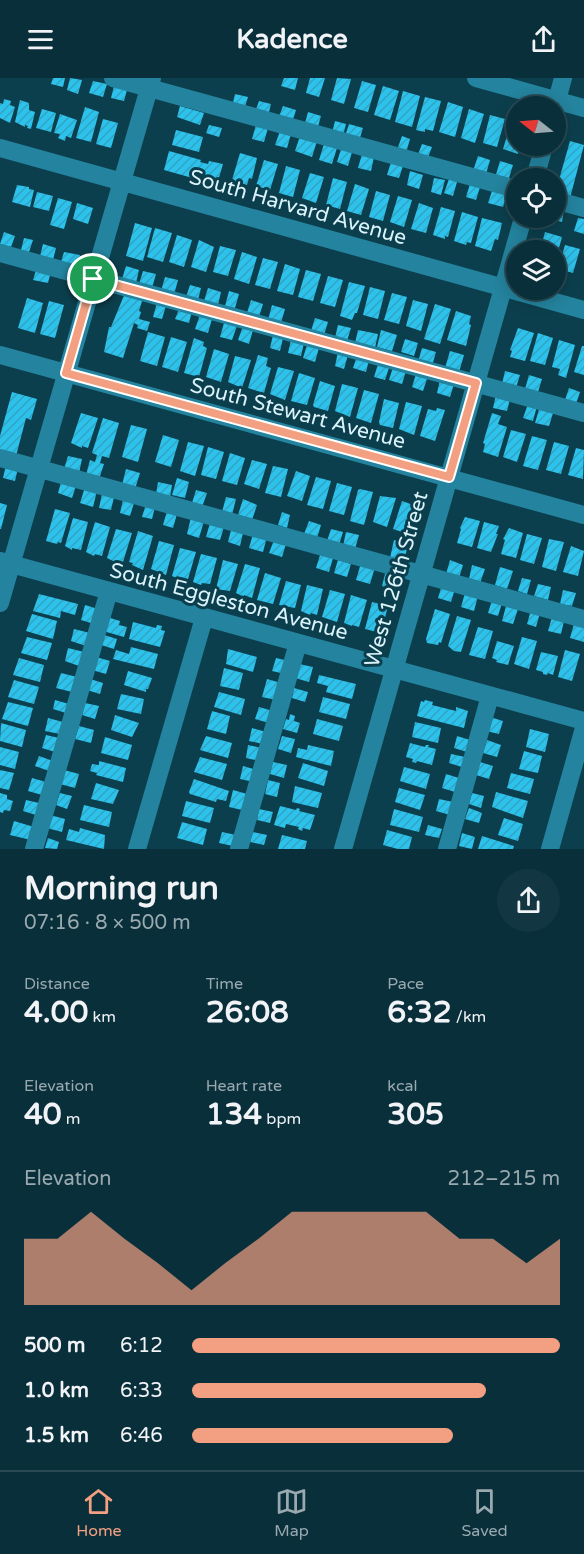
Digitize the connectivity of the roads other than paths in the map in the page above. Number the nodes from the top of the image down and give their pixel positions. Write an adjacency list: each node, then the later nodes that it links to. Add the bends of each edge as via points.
1 (113, 78): 4 (street)
2 (476, 78): 5 (street)
3 (563, 78): 6 (street)
4 (150, 83): 10 (street); 11 (street)
5 (531, 96)
6 (558, 96)
7 (566, 105): 8 (street)
8 (584, 108)
9 (0, 148): 10 (street, South Harvard Avenue)
10 (122, 182): 16 (street); 17 (street, South Harvard Avenue)
11 (506, 186)
12 (566, 203): 13 (street)
13 (584, 208)
14 (520, 228): 17 (street, West 126th Street)
15 (0, 253): 16 (street)
16 (93, 279): 20 (street); 21 (street)
17 (503, 287): 18 (street, South Harvard Avenue); 21 (street, West 126th Street)
18 (584, 310)
19 (0, 355): 20 (street, South Stewart Avenue)
20 (66, 373): 24 (street); 25 (street, South Stewart Avenue)
21 (476, 383): 22 (street); 25 (street, West 126th Street)
22 (584, 413)
23 (0, 458): 24 (street)
24 (39, 469): 27 (street); 28 (street)
25 (449, 477): 26 (street, South Stewart Avenue); 28 (street, West 126th Street)
26 (584, 514)
27 (6, 563): 29 (street, South Eggleston Avenue); 30 (street)
28 (421, 574): 32 (street); 34 (street, West 126th Street)
29 (109, 591): 31 (street, South Eggleston Avenue); 38 (street)
30 (0, 603)
31 (204, 618): 33 (street, South Eggleston Avenue); 39 (street)
32 (584, 619)
33 (298, 643): 34 (street, South Eggleston Avenue); 40 (street)
34 (394, 669): 35 (street, South Eggleston Avenue); 41 (street, West 126th Street)
35 (490, 696): 36 (street, South Eggleston Avenue); 42 (street)
36 (584, 722)
37 (584, 728): 43 (street)
38 (34, 849)
39 (136, 849)
40 (239, 849)
41 (343, 849)
42 (447, 849)
43 (550, 849)

